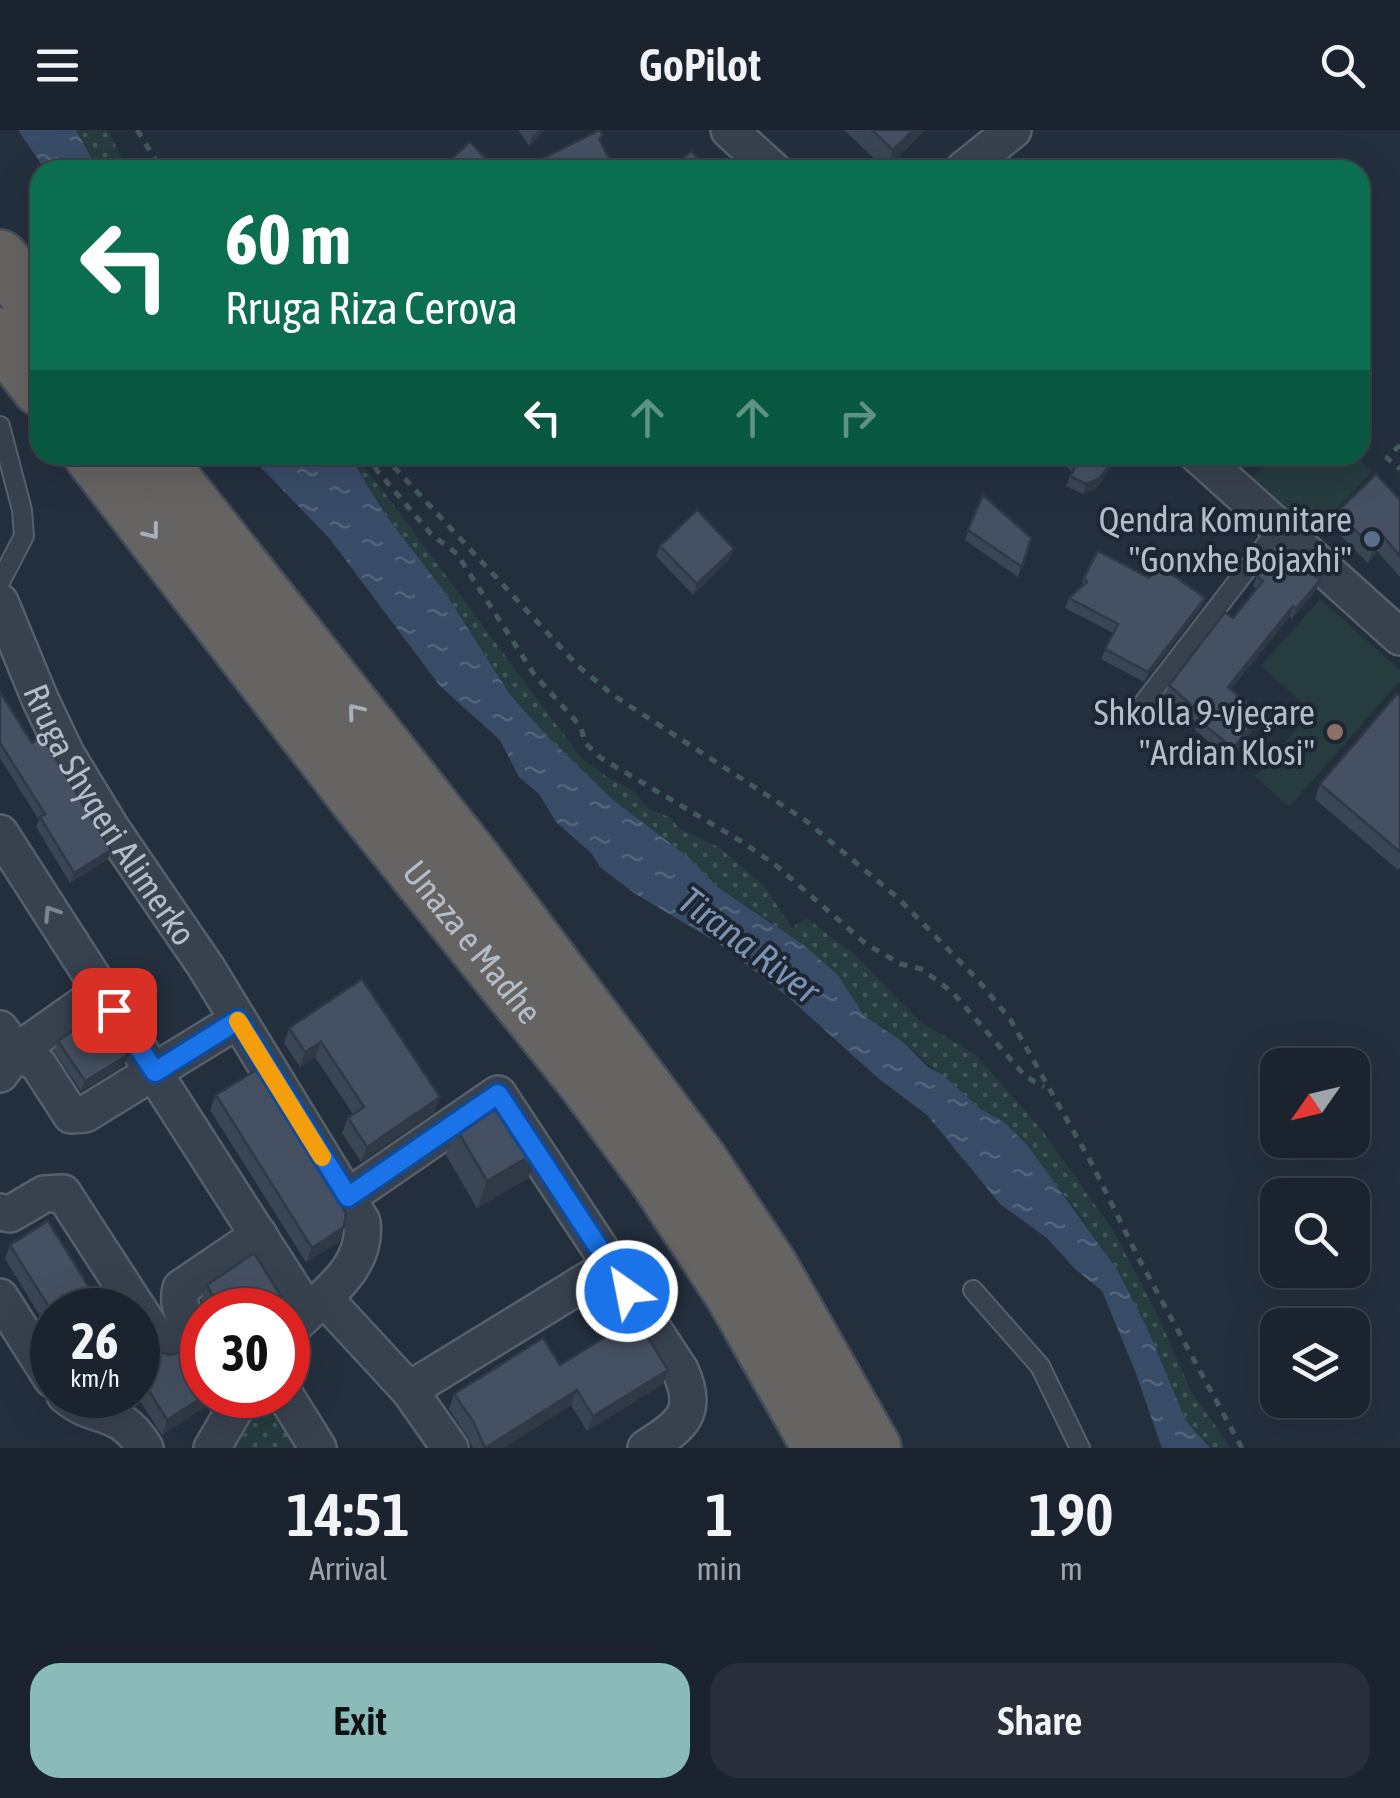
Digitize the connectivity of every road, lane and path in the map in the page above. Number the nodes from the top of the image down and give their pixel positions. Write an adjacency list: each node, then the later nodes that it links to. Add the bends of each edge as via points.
1 (137, 130): 4 (path)
2 (729, 130): 5 (street)
3 (1013, 130): 6 (street)
4 (156, 160)
5 (762, 160)
6 (976, 160)
7 (0, 258): 8 (highway)
8 (30, 297)
9 (0, 336): 10 (highway)
10 (30, 375)
11 (0, 426): 20 (lane, via 24,536)
12 (1400, 445): 18 (path, via 1387,458)
13 (100, 465): 25 (highway, Unaza e Madhe, one-way to 25)
14 (161, 465): 24 (highway, one-way to 14)
15 (372, 465): 31 (path, via 456,554 534,674 601,758 744,842 866,944 938,981 1025,1076)
16 (392, 465): 31 (path, via 577,665 805,820 932,929 1010,1019)
17 (1209, 465): 19 (street)
18 (1400, 469)
19 (1278, 529): 22 (street); 23 (lane)
20 (0, 582)
21 (0, 602): 28 (street, Rruga Shyqeri Alimerko, via 66,754)
22 (1400, 638)
23 (1144, 704)
24 (394, 760): 54 (highway, via 699,1160 770,1267); 55 (highway, via 503,864 635,1032 770,1224)
25 (361, 802): 52 (highway, via 424,907 668,1239); 53 (highway, Unaza e Madhe, via 656,1177 732,1292)
26 (0, 833): 27 (street, one-way to 26)
27 (102, 992): 29 (street); 30 (street)
28 (238, 1020): 30 (street); 32 (street, Rruga Shyqeri Alimerko)
29 (3, 1059): 30 (street, via 38,1064 71,1115 86,1114)
30 (155, 1072): 34 (street)
31 (1047, 1089): 57 (path)
32 (348, 1197): 35 (street, via 498,1094); 39 (street, Rruga Shyqeri Alimerko, via 364,1237 353,1263)
33 (0, 1212): 42 (street, via 10,1214 44,1194 64,1194)
34 (259, 1235): 36 (street); 42 (street, via 181,1288)
35 (611, 1266): 43 (street); 51 (street, via 688,1386 685,1415)
36 (291, 1288)
37 (973, 1290): 56 (lane, via 1040,1366)
38 (0, 1297): 41 (street)
39 (310, 1309)
40 (310, 1316): 43 (street)
41 (30, 1344)
42 (174, 1349)
43 (410, 1390): 50 (street)
44 (123, 1418): 47 (street)
45 (228, 1418): 48 (street)
46 (299, 1418): 49 (street)
47 (144, 1448)
48 (212, 1448)
49 (318, 1448)
50 (450, 1448)
51 (646, 1448)
52 (792, 1448)
53 (821, 1448)
54 (873, 1448)
55 (904, 1448)
56 (1080, 1448)
57 (1242, 1448)

